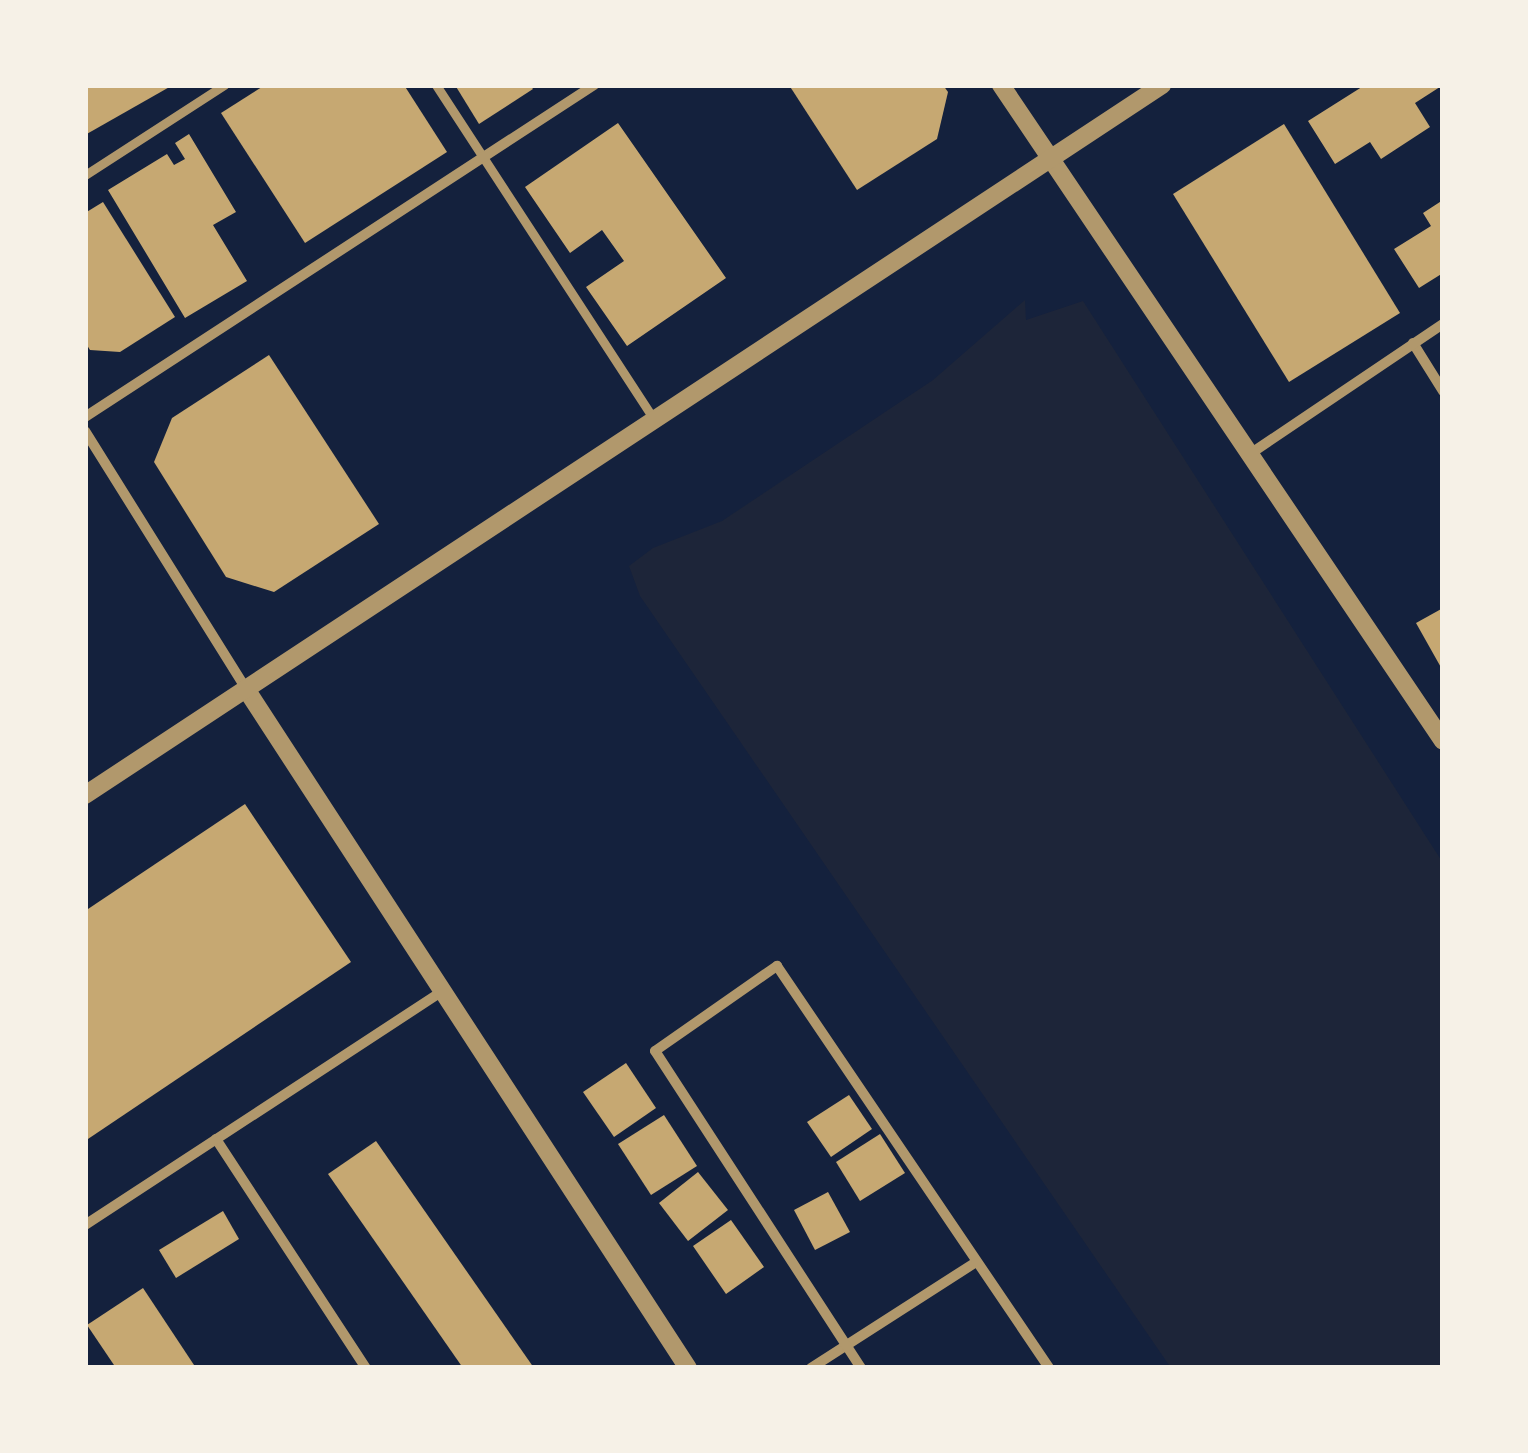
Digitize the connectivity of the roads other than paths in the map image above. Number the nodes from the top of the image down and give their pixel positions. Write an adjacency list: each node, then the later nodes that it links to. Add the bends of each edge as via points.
1 (224, 85): 8 (street)
2 (436, 85): 6 (street)
3 (594, 85): 6 (street)
4 (1002, 85): 7 (street)
5 (1162, 85): 7 (street)
6 (483, 158): 12 (street); 13 (street)
7 (1049, 162): 13 (street); 15 (street)
8 (85, 176)
9 (1443, 324): 10 (street)
10 (1413, 343): 11 (street); 15 (street)
11 (1443, 391)
12 (85, 417)
13 (654, 420): 16 (street)
14 (85, 431): 16 (street)
15 (1246, 456): 17 (street)
16 (246, 688): 18 (street); 19 (street)
17 (1443, 741)
18 (85, 795)
19 (442, 991): 20 (street); 25 (street)
20 (216, 1139): 21 (street); 24 (street)
21 (85, 1225)
22 (976, 1262): 23 (street); 23 (street, via 777,966 655,1051); 28 (street)
23 (847, 1346): 26 (street); 27 (street)
24 (366, 1368)
25 (688, 1368)
26 (811, 1368)
27 (861, 1368)
28 (1049, 1368)

